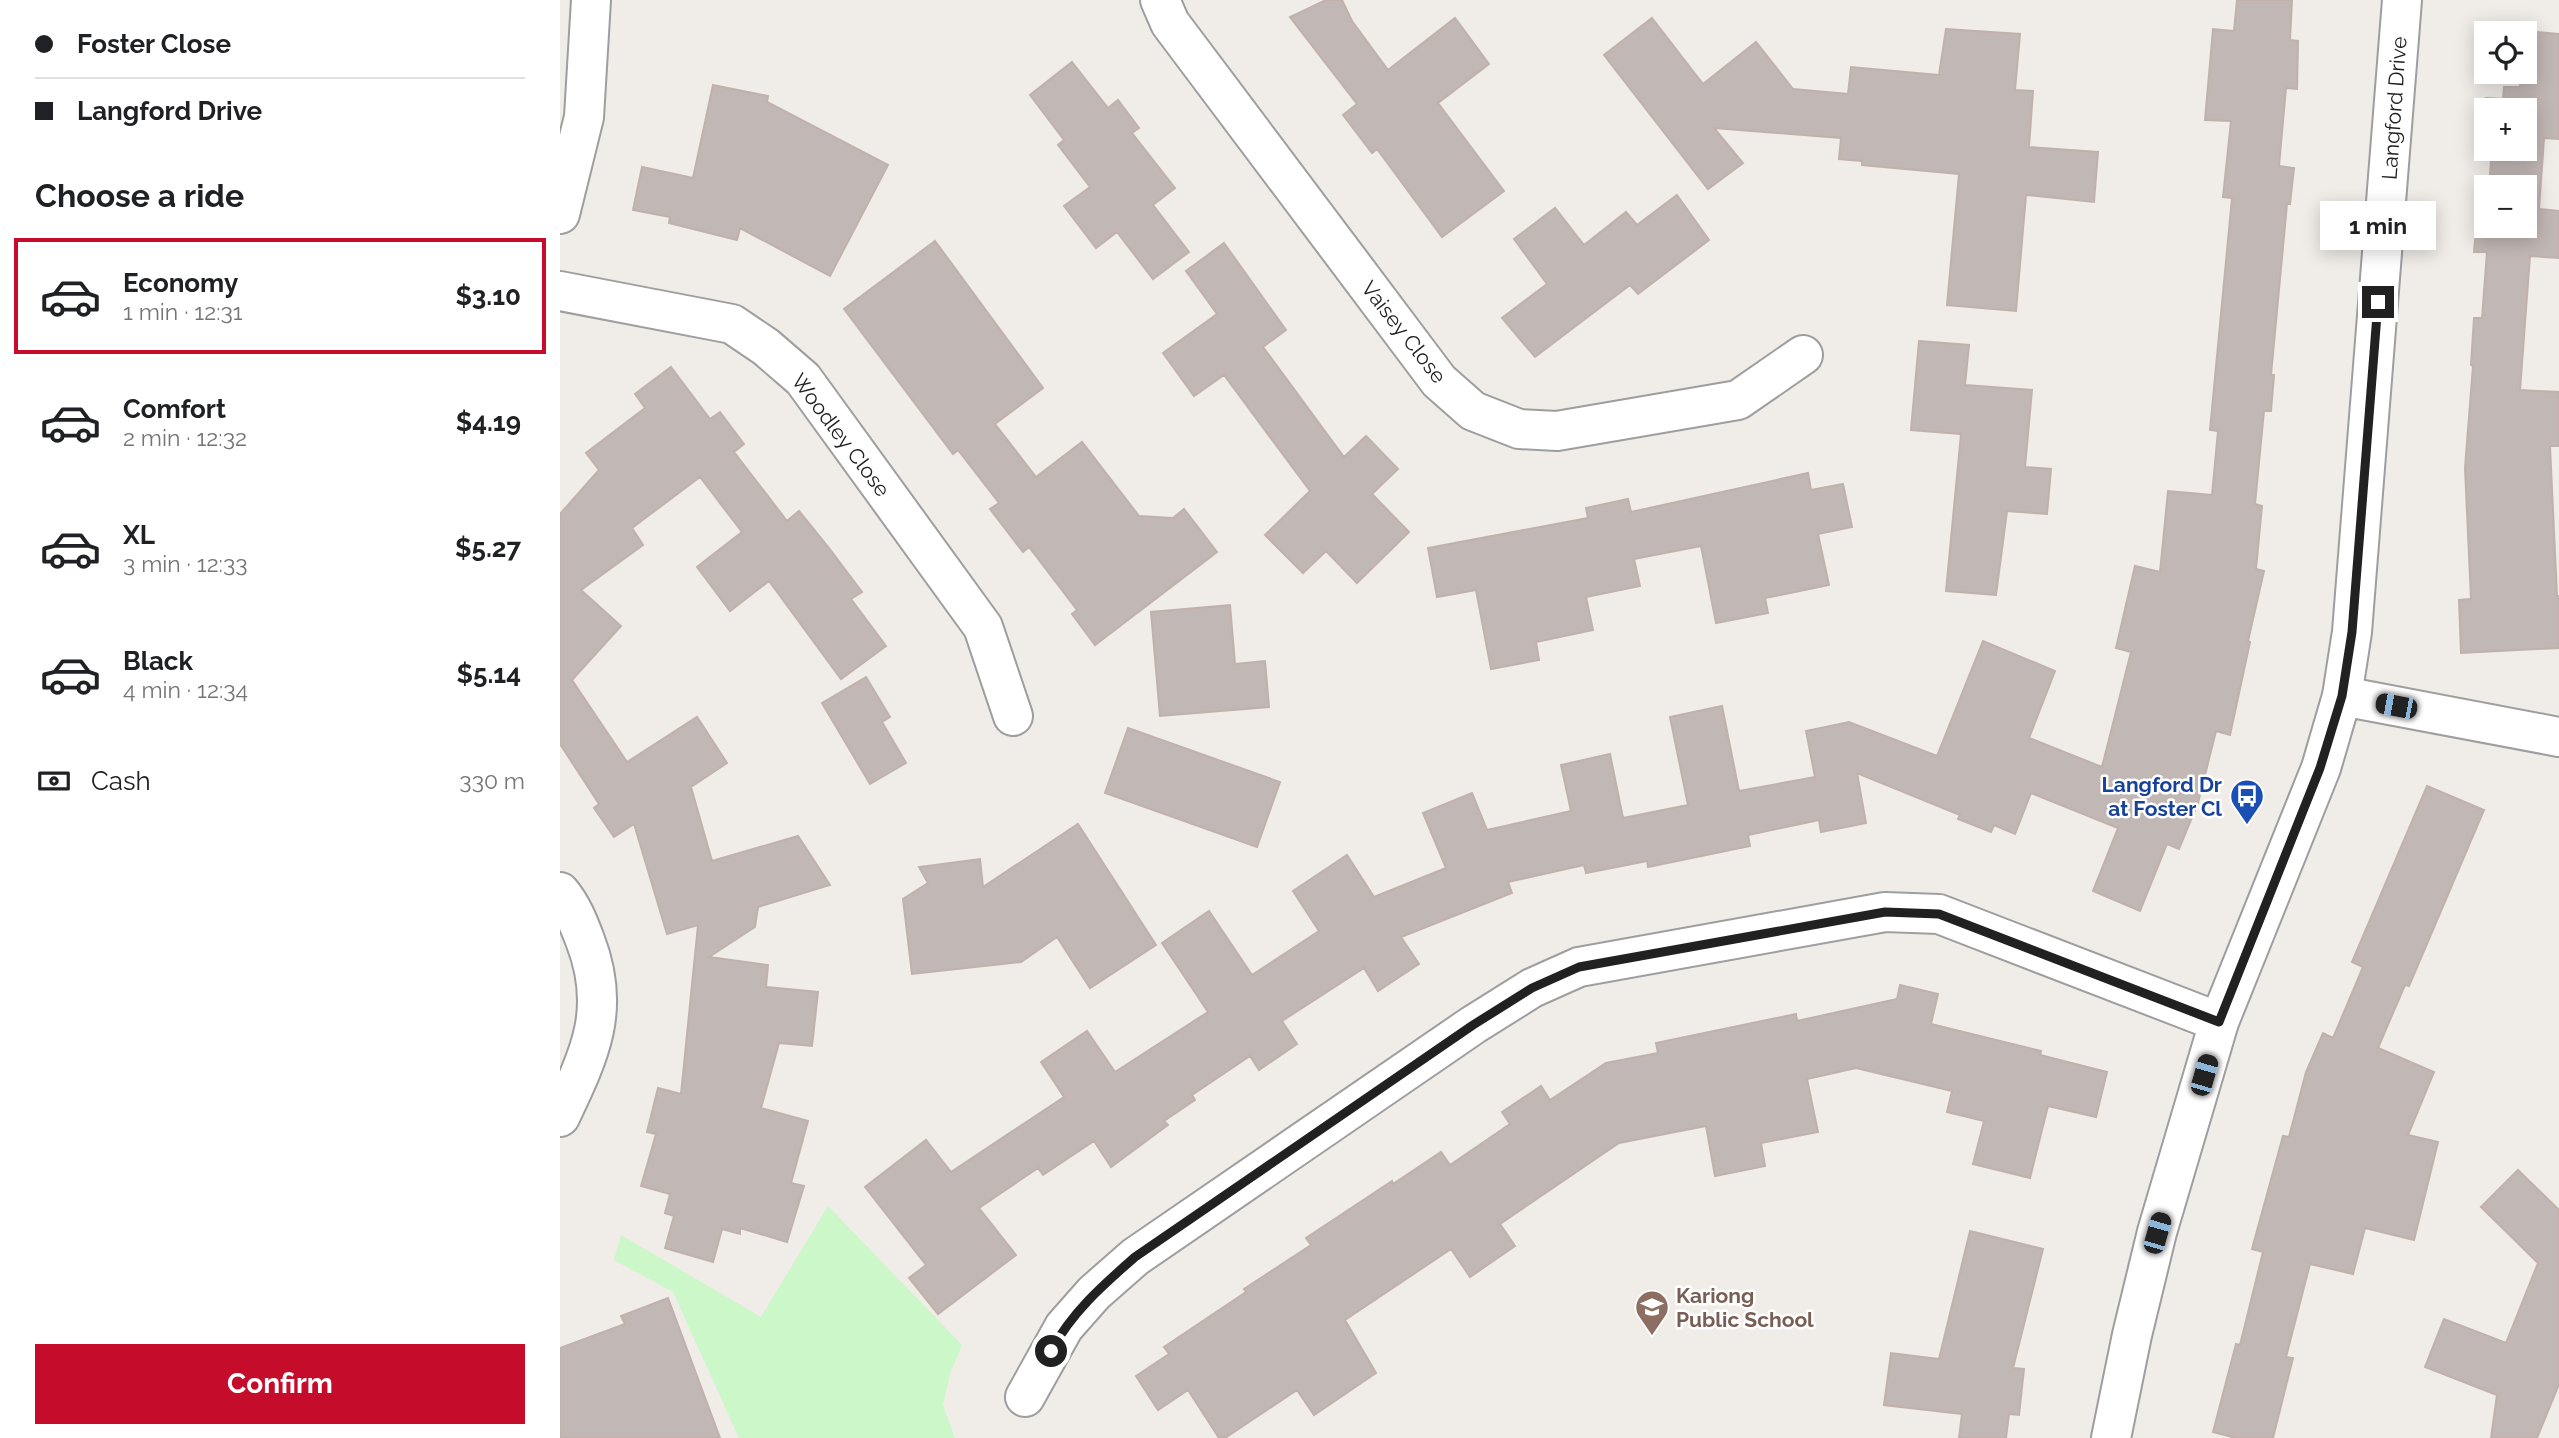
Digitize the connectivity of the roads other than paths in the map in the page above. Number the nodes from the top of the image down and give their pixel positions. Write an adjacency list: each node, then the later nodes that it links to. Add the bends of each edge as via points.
1 (591, 0): 4 (street, via 583,117)
2 (1160, 0): 6 (street, Vaisey Close, via 1170,23 1439,381 1473,411 1519,429 1570,429 1738,400)
3 (2402, 0): 7 (street, Langford Drive, via 2354,618)
4 (560, 214)
5 (560, 291): 8 (street, Woodley Close, via 732,324 803,379 983,627)
6 (1803, 355)
7 (2342, 696): 9 (street); 11 (street, Langford Drive, via 2320,768)
8 (1013, 716)
9 (2559, 737)
10 (560, 892): 12 (street, via 578,921 594,963 598,1007 584,1066)
11 (2219, 1022): 13 (street, via 1939,914 1885,912 1579,967 1532,988 1473,1025 1135,1257 1064,1327); 14 (street, Langford Drive, via 2157,1233)
12 (560, 1117)
13 (1025, 1397)
14 (2111, 1438)

